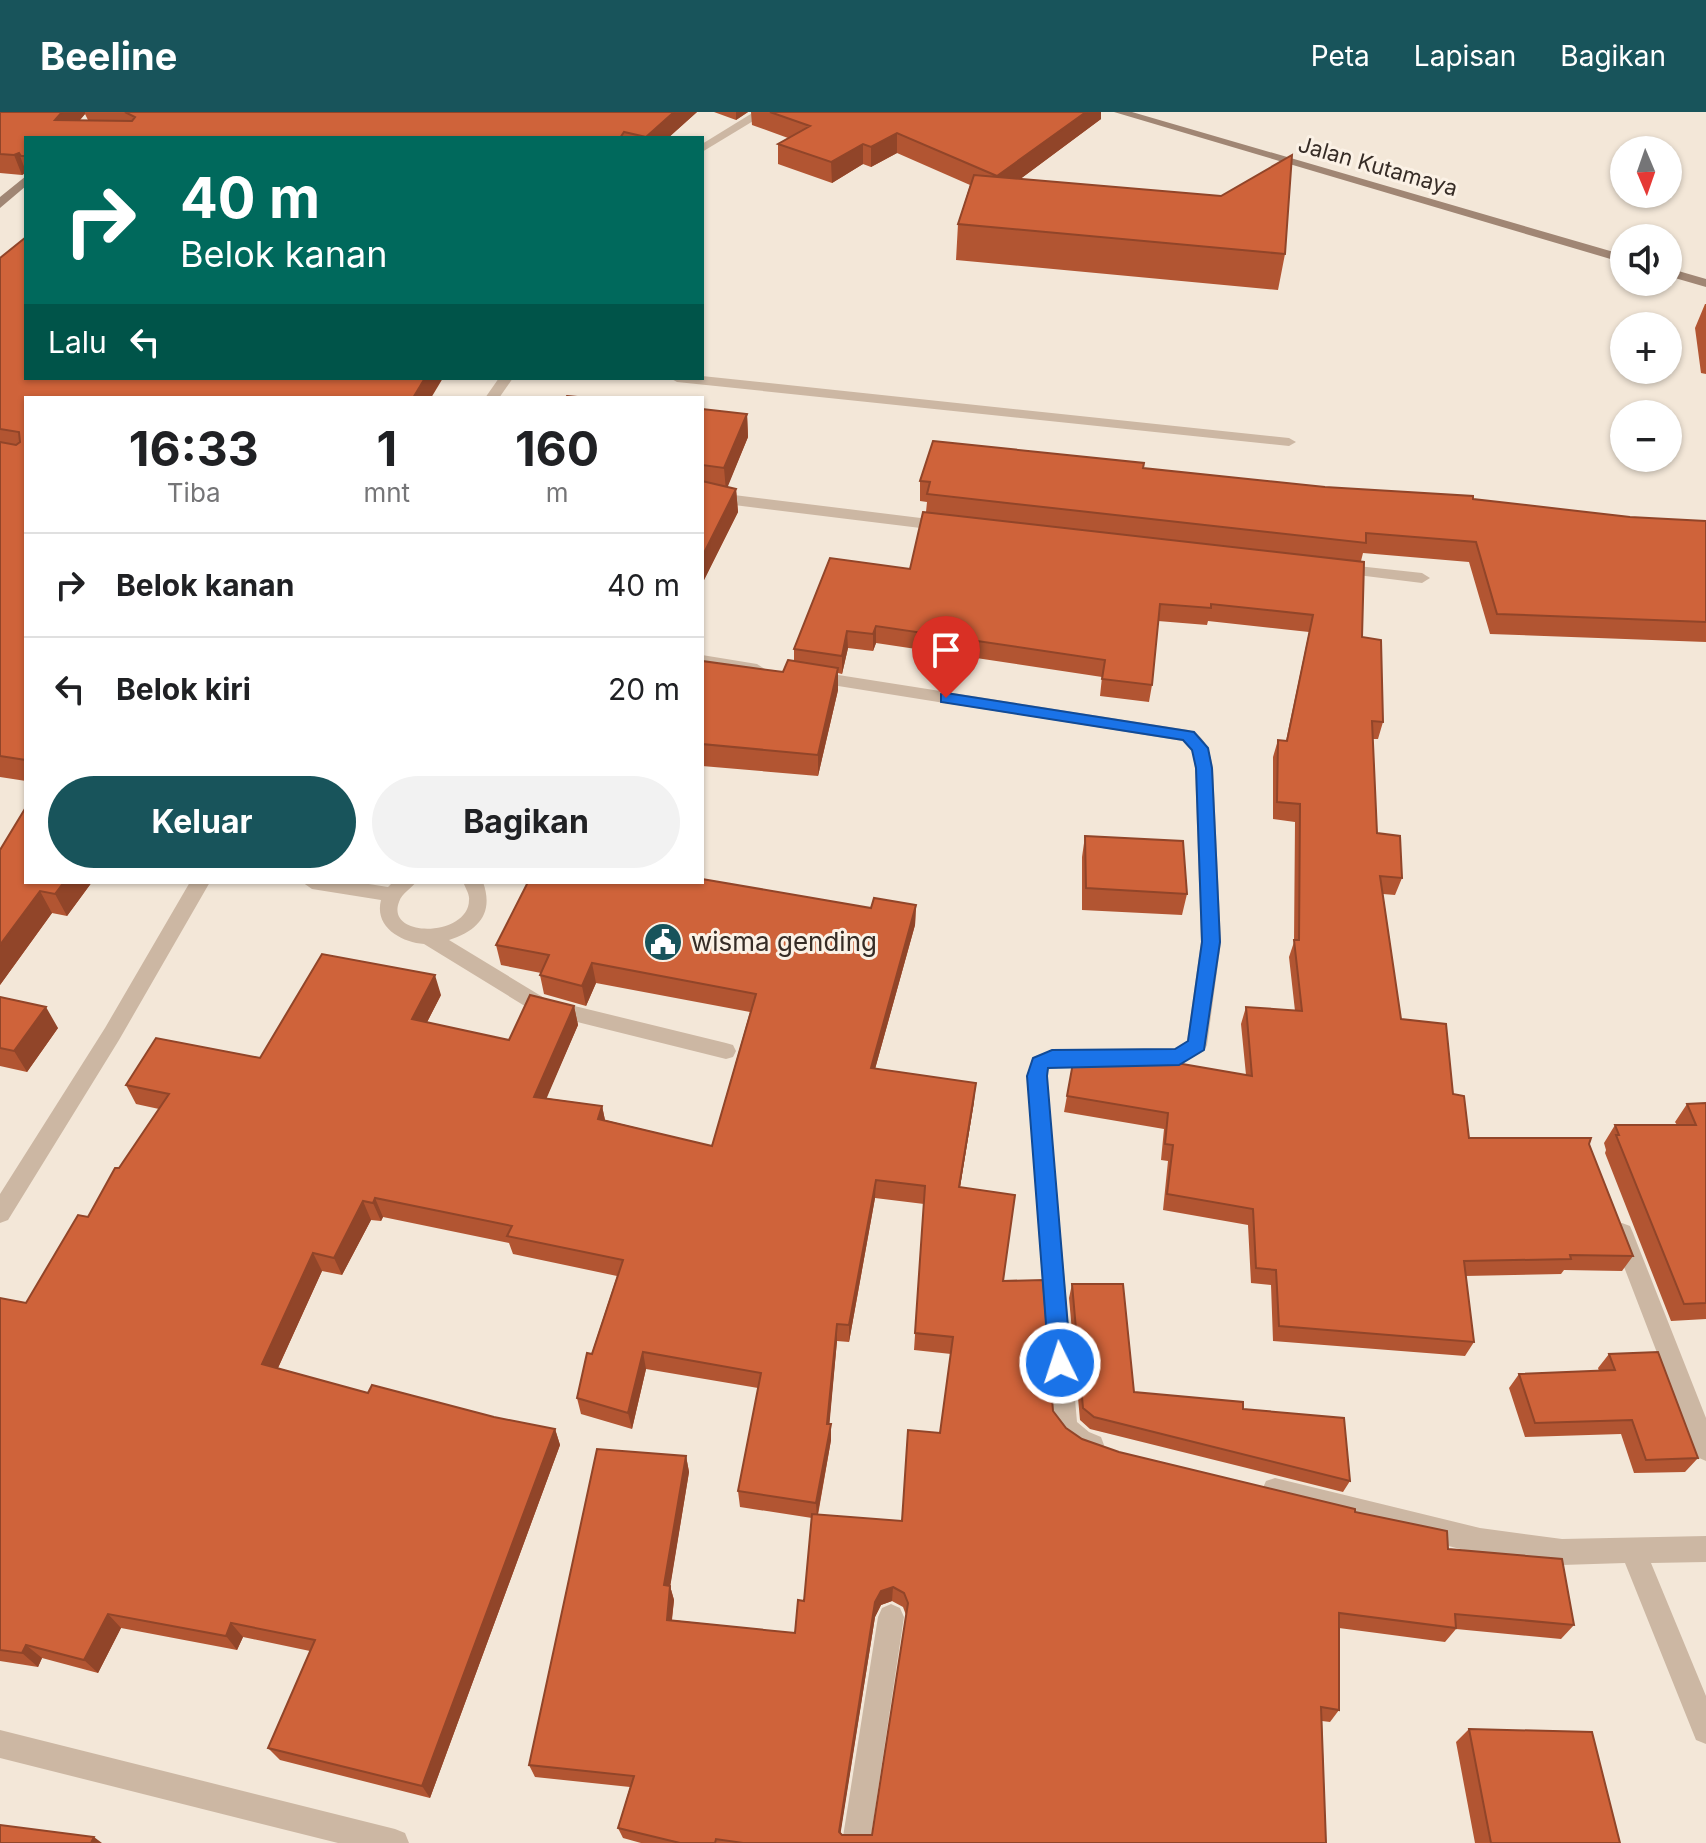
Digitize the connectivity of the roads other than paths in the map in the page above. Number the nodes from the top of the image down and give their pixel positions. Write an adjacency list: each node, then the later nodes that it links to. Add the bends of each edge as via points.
1 (762, 112): 3 (street)
2 (1120, 112): 6 (main road, Jalan Kutamaya)
3 (704, 148)
4 (24, 182): 5 (main road)
5 (0, 204)
6 (1610, 255)
7 (1682, 276): 8 (main road)
8 (1706, 283)
9 (696, 380): 10 (street)
10 (1289, 442)
11 (704, 496): 12 (street)
12 (961, 527)
13 (1327, 568): 14 (street)
14 (1422, 578)
15 (704, 660): 25 (street, via 1188,736 1200,748 1211,942 1197,1045 1179,1057 1052,1058 1040,1063 1037,1076 1065,1427 1081,1441)
16 (199, 884): 22 (street)
17 (341, 884): 19 (street)
18 (474, 884): 20 (street, via 480,906 473,918 445,935)
19 (400, 888): 20 (street, via 388,907 391,919 398,929)
20 (428, 937): 21 (street, via 552,1009)
21 (726, 1051)
22 (0, 1213)
23 (1615, 1217): 24 (street)
24 (1706, 1449)
25 (1115, 1453)
26 (1252, 1485): 28 (street, via 1480,1541 1562,1552)
27 (1706, 1549): 28 (street)
28 (1634, 1553): 30 (street)
29 (891, 1617): 33 (street)
30 (1706, 1730)
31 (0, 1744): 32 (street)
32 (395, 1843)
33 (856, 1843)

